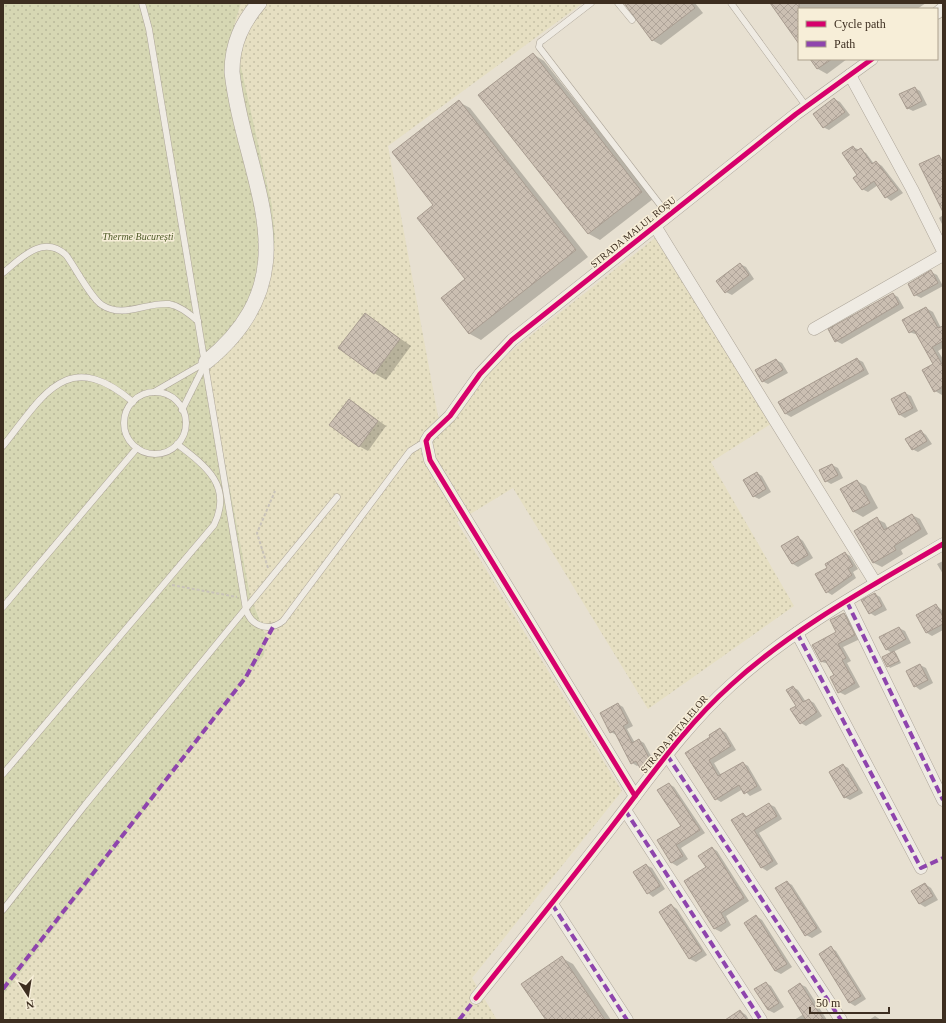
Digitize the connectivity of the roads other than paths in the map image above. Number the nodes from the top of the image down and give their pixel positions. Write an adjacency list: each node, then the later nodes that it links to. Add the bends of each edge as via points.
1 (142, 3): 17 (lane, via 149,29)
2 (259, 3): 7 (street)
3 (266, 3): 7 (street)
4 (591, 3): 12 (lane, via 542,40 539,48)
5 (618, 3): 8 (lane)
6 (731, 3): 11 (lane)
7 (246, 19): 19 (street, via 235,47 232,72 264,212 267,238 265,262 257,294 244,320 226,344)
8 (632, 20)
9 (871, 60): 10 (street, STRADA MALUL ROȘU)
10 (850, 75): 11 (street, STRADA MALUL ROȘU); 14 (street)
11 (806, 106): 12 (street, STRADA MALUL ROȘU)
12 (668, 215): 13 (street, STRADA MALUL ROȘU)
13 (655, 226): 23 (street, STRADA MALUL ROȘU, via 500,351 450,416); 29 (street)
14 (943, 251)
15 (943, 255): 18 (street)
16 (3, 273): 17 (lane, via 28,253 39,247 51,246 66,255 95,297 110,309 121,311 169,304 179,307)
17 (198, 321): 19 (lane)
18 (814, 329)
19 (206, 362): 20 (lane); 22 (lane); 32 (lane)
20 (154, 392): 21 (lane, via 142,395); 22 (lane, via 171,397)
21 (132, 402): 25 (lane, via 106,382 92,377 68,378 47,392); 26 (lane, via 126,413 124,426 128,438)
22 (182, 410): 24 (lane, via 185,428)
23 (426, 442): 32 (lane, via 410,451 283,621 273,627 258,626 248,617); 36 (street, via 430,460)
24 (177, 444): 26 (lane, via 157,454); 35 (lane, via 212,474 220,493 220,509 214,525)
25 (3, 446)
26 (137, 448): 31 (lane)
27 (337, 497): 32 (lane)
28 (943, 544): 29 (street, STRADA PETALELOR)
29 (876, 584): 30 (street, STRADA PETALELOR)
30 (847, 602): 33 (street, STRADA PETALELOR); 37 (street)
31 (3, 607)
32 (246, 610): 41 (lane, via 85,805)
33 (797, 633): 34 (street, STRADA PETALELOR, via 716,698); 39 (street)
34 (667, 755): 36 (street, STRADA PETALELOR); 45 (street)
35 (3, 774)
36 (635, 796): 38 (street, STRADA PETALELOR)
37 (943, 800)
38 (625, 810): 40 (street, STRADA PETALELOR); 44 (street)
39 (921, 868)
40 (552, 904): 42 (street, STRADA PETALELOR); 43 (street)
41 (3, 910)
42 (476, 998)
43 (627, 1020)
44 (761, 1020)
45 (841, 1020)

